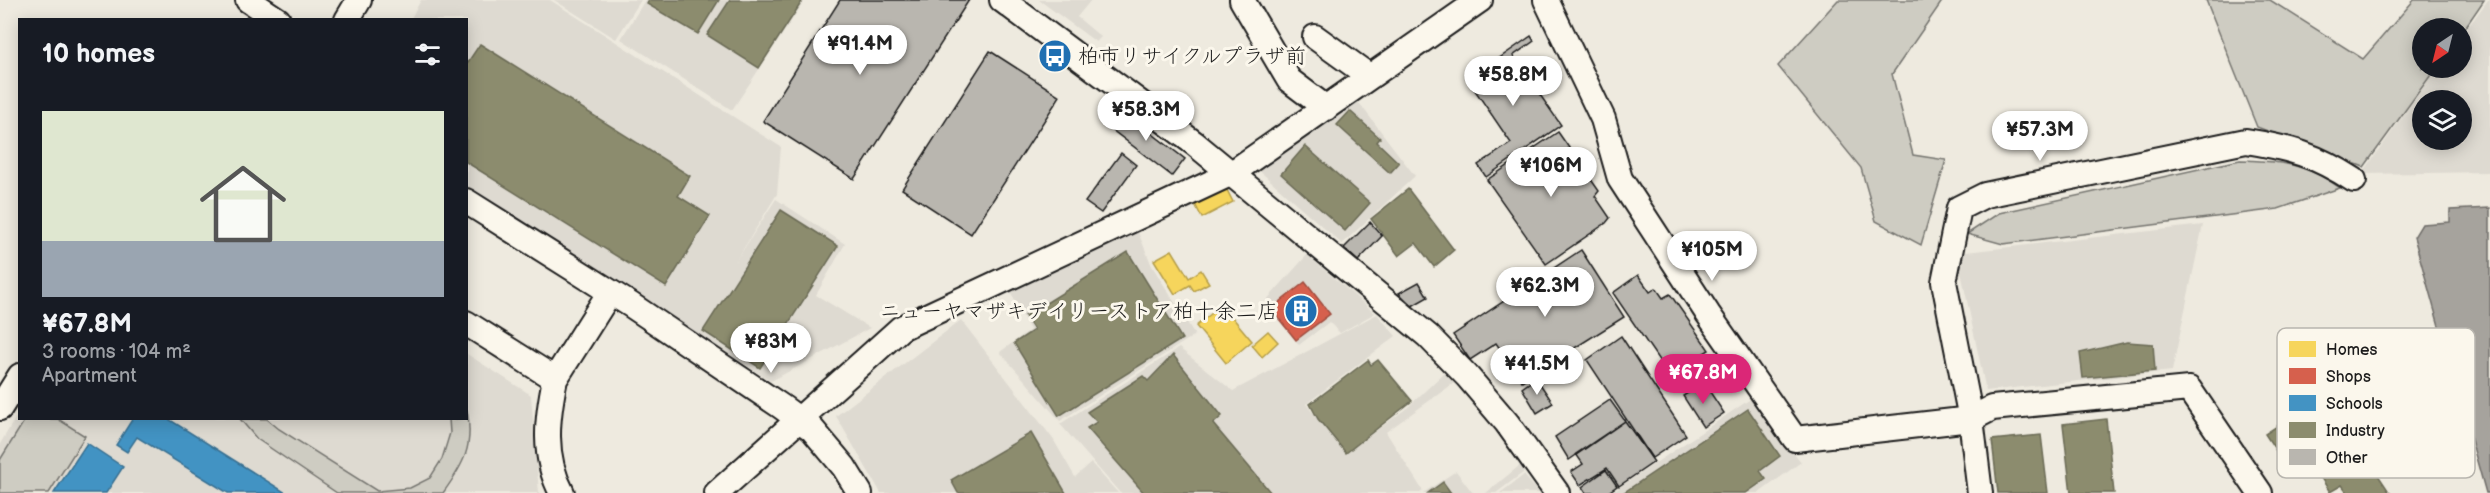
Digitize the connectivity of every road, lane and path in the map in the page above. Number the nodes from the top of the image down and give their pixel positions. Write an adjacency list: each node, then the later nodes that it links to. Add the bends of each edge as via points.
1 (248, 0): 7 (street)
2 (359, 0): 8 (street)
3 (1002, 0): 12 (street)
4 (1242, 0): 11 (street, via 1289,80)
5 (1480, 0): 10 (street)
6 (1546, 0): 20 (street, via 1603,119 1620,179 1795,439)
7 (275, 18)
8 (348, 18)
9 (1315, 38): 10 (street)
10 (1369, 76): 11 (street)
11 (1326, 108): 12 (street)
12 (1232, 173): 21 (street, via 901,328); 25 (street, via 1428,336 1507,423)
13 (2354, 180): 20 (street, via 2330,164 2290,148 2246,141 1985,195 1959,208 1944,282)
14 (468, 202): 15 (street)
15 (610, 292): 18 (street); 21 (street)
16 (468, 324): 18 (street)
17 (18, 379): 19 (street)
18 (555, 379): 22 (street, via 548,456)
19 (0, 408)
20 (1971, 419): 26 (street); 27 (street, via 1992,408 2189,389)
21 (799, 420): 23 (street); 24 (street, via 812,429 844,467)
22 (562, 493)
23 (717, 493)
24 (860, 493)
25 (1557, 493)
26 (1980, 493)
27 (2260, 493)

